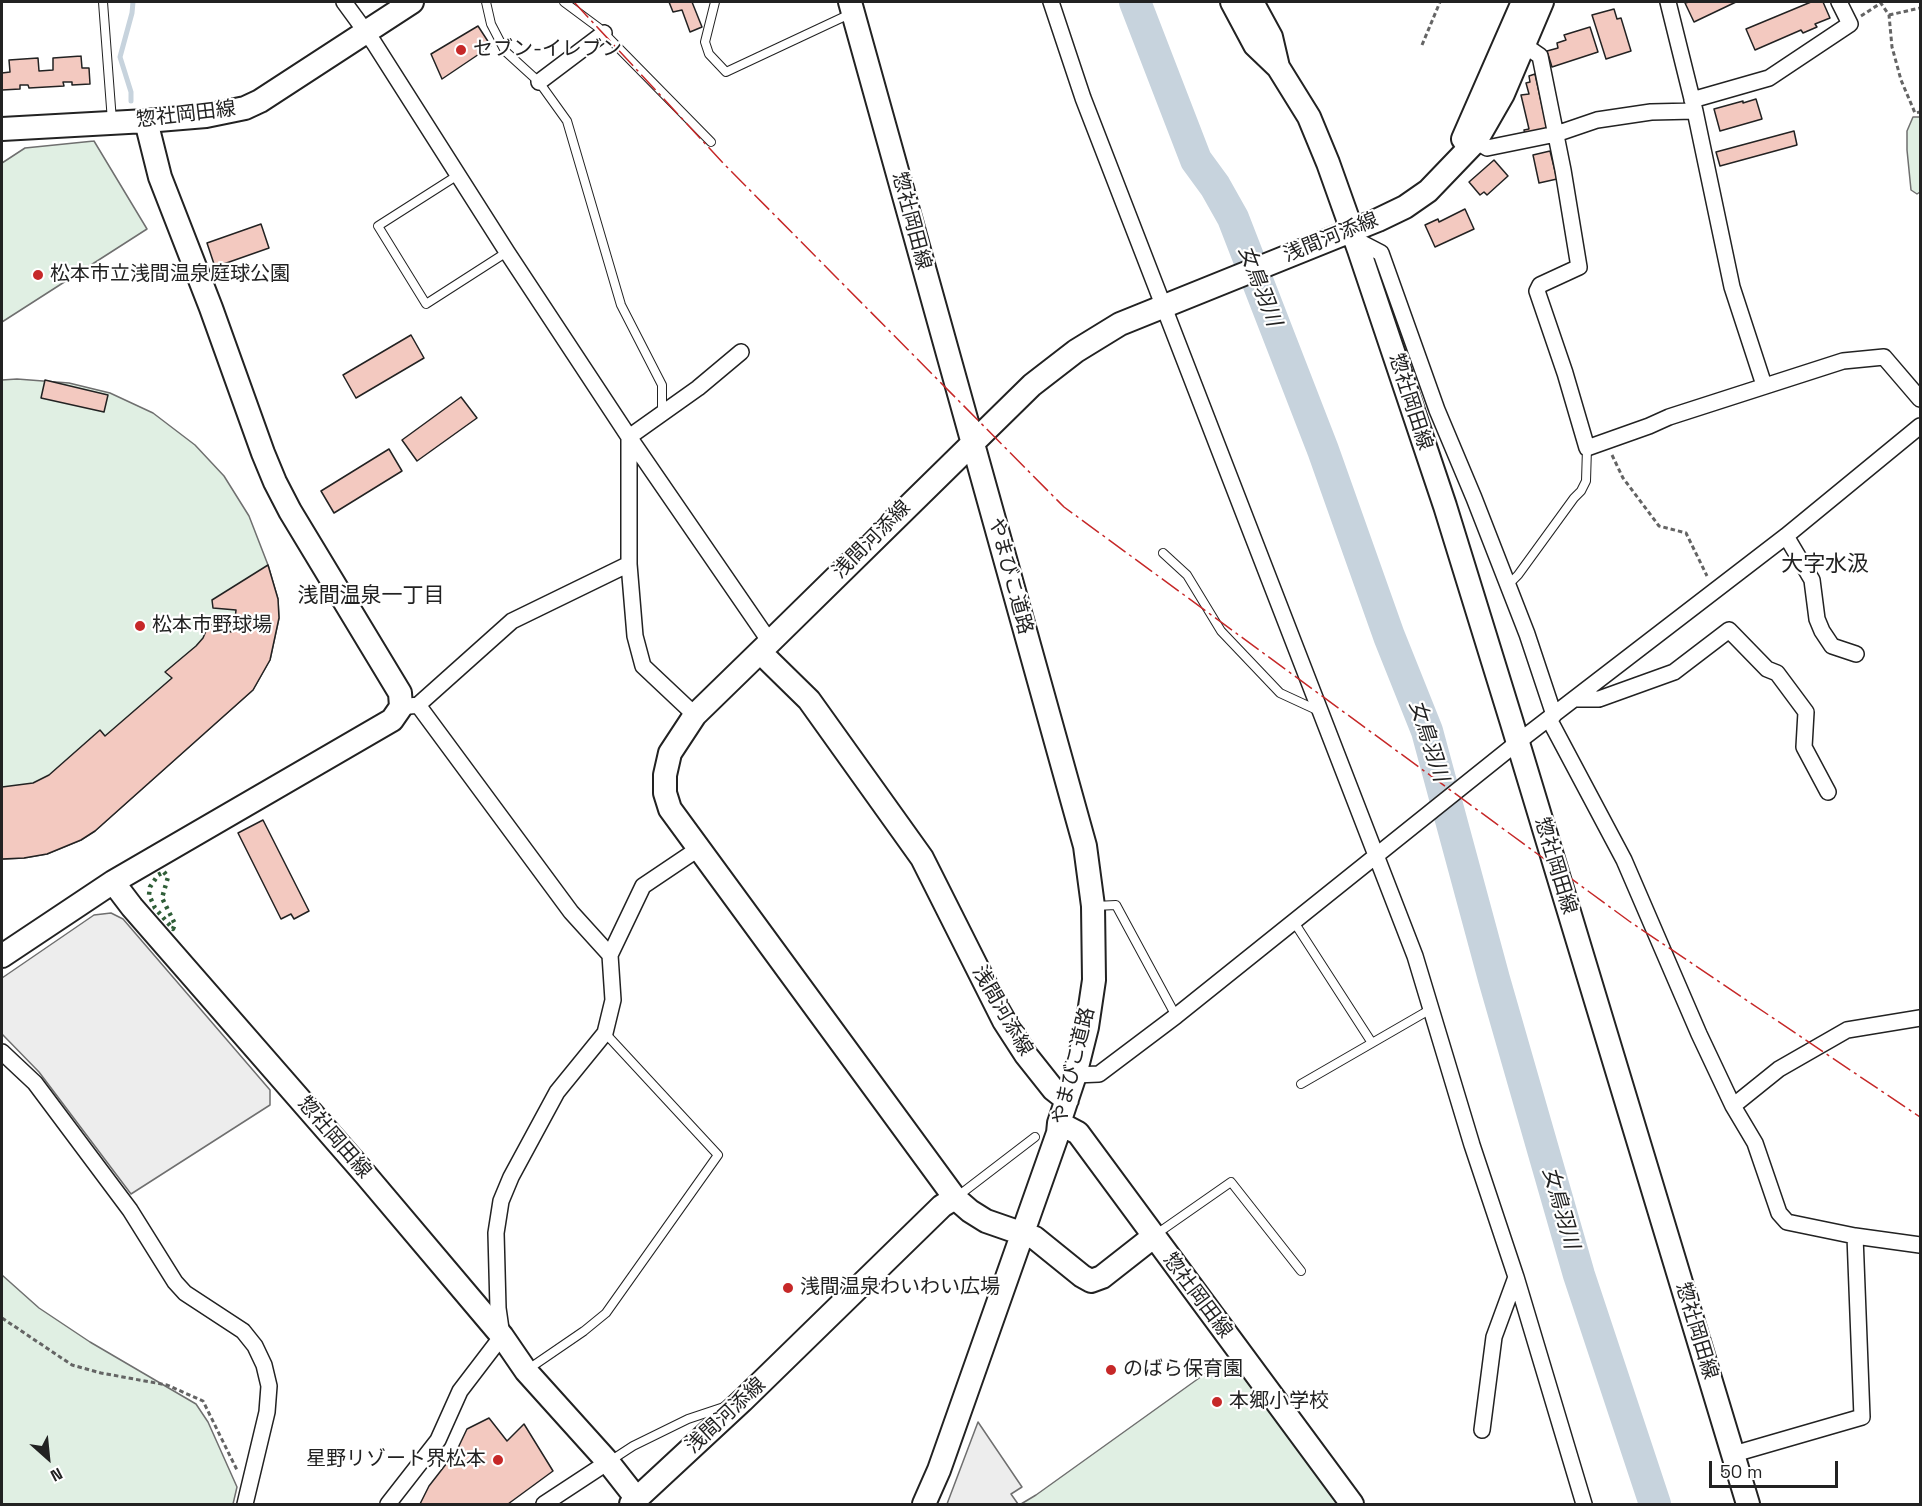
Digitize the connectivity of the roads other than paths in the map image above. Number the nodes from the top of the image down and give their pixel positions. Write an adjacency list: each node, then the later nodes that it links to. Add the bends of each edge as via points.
1 (103, 2): 22 (lane)
2 (344, 2): 15 (street)
3 (412, 2): 15 (main road, 惣社岡田線)
4 (486, 2): 19 (lane, via 491,24 505,51)
5 (564, 2): 16 (lane)
6 (715, 2): 14 (lane, via 705,42 709,54 726,72)
7 (1051, 2): 31 (street, via 1083,98)
8 (1232, 2): 18 (main road, via 1255,45)
9 (1252, 2): 18 (main road, via 1271,37)
10 (1523, 2): 27 (main road, 浅間河添線, via 1465,132)
11 (1542, 2): 17 (main road, 浅間河添線)
12 (1668, 2): 20 (street)
13 (1839, 2): 20 (street, via 1850,24 1768,78)
14 (852, 7): 38 (main road, 惣社岡田線)
15 (366, 31): 21 (main road, 惣社岡田線, via 245,108); 28 (street)
16 (604, 33): 19 (street); 26 (lane)
17 (1524, 45): 24 (street, via 1540,56); 25 (main road, 浅間河添線, via 1503,94)
18 (1278, 67): 29 (main road, 惣社岡田線, via 1309,117)
19 (539, 82): 35 (lane, via 567,121 621,305 662,385)
20 (1693, 105): 24 (street, via 1597,120); 33 (street, via 1732,286)
21 (146, 121): 22 (main road, 惣社岡田線); 47 (main road, via 160,177 275,482)
22 (112, 123): 23 (main road, 惣社岡田線)
23 (2, 129)
24 (1556, 134): 25 (street, via 1487,148); 39 (street, via 1579,267 1540,285 1537,291)
25 (1476, 141): 27 (main road, 浅間河添線)
26 (711, 142)
27 (1456, 163): 29 (main road, 浅間河添線, via 1405,207)
28 (458, 175): 30 (street); 30 (lane, via 378,226 426,304)
29 (1347, 236): 31 (main road, 浅間河添線); 43 (street, via 1381,253 1437,410); 51 (main road, 惣社岡田線, via 1444,506)
30 (507, 252): 37 (street)
31 (1168, 303): 38 (main road, 浅間河添線, via 1120,324 1076,351 1032,385); 48 (street)
32 (741, 352): 35 (street)
33 (1764, 385): 34 (street, via 1843,361 1884,357); 39 (street)
34 (1920, 399)
35 (662, 412): 37 (street)
36 (1920, 426): 40 (street)
37 (629, 437): 42 (street); 44 (street)
38 (973, 441): 44 (main road, 浅間河添線); 56 (main road, やまびこ道路, via 1085,846)
39 (1587, 448): 43 (lane, via 1586,481 1581,491)
40 (1786, 536): 45 (street, via 1812,580 1822,631 1832,646); 46 (street)
41 (1163, 553): 48 (lane, via 1187,574 1221,631 1280,693)
42 (629, 564): 47 (street, via 512,621); 49 (street, via 635,636 643,666)
43 (1507, 586): 50 (street, via 1527,634)
44 (765, 647): 49 (main road); 68 (main road, 浅間河添線, via 809,700 922,858 1004,1021 1053,1089)
45 (1856, 654)
46 (1574, 699): 50 (street); 52 (street, via 1599,699 1674,672 1730,630 1767,669 1777,673 1806,712 1804,747)
47 (409, 706): 55 (main road, via 392,720); 58 (street, via 571,912)
48 (1322, 713): 54 (street)
49 (695, 716): 53 (main road, via 670,753 665,792 670,809)
50 (1552, 717): 51 (street); 69 (street, via 1624,860)
51 (1510, 749): 54 (street); 83 (main road, 惣社岡田線)
52 (1828, 792)
53 (698, 849): 58 (street, via 643,886); 72 (main road)
54 (1381, 853): 57 (street); 60 (street)
55 (113, 882): 59 (main road); 79 (main road, 惣社岡田線)
56 (1093, 906): 61 (lane, via 1116,905); 66 (main road, やまびこ道路, via 1094,980)
57 (1294, 922): 61 (street); 64 (lane)
58 (610, 955): 63 (street, via 613,1000)
59 (2, 956)
60 (1431, 1009): 64 (lane); 78 (street)
61 (1176, 1016): 66 (street, via 1099,1074)
62 (1920, 1018): 69 (street, via 1847,1030 1779,1070)
63 (605, 1033): 79 (street, via 558,1092 501,1201 496,1233); 80 (lane, via 718,1155 606,1313)
64 (1372, 1043): 67 (lane)
65 (2, 1052): 86 (street, via 35,1083 130,1210 175,1282 185,1293 243,1331 255,1346 269,1386 267,1412)
66 (1075, 1075): 68 (main road, やまびこ道路)
67 (1301, 1084)
68 (1067, 1100): 70 (main road, やまびこ道路)
69 (1733, 1106): 74 (street, via 1755,1143 1779,1213 1787,1222)
70 (1059, 1123): 73 (main road, やまびこ道路); 75 (main road, 惣社岡田線, via 1078,1133)
71 (1035, 1137): 72 (lane, 浅間河添線)
72 (955, 1198): 73 (main road, via 986,1221); 81 (main road, 浅間河添線, via 937,1211)
73 (1022, 1233): 75 (main road, via 1035,1238 1091,1281 1102,1277); 89 (main road, やまびこ道路)
74 (1855, 1236): 76 (street); 83 (street, via 1862,1417)
75 (1153, 1237): 77 (lane, via 1231,1182); 90 (main road, 惣社岡田線)
76 (1920, 1245)
77 (1301, 1271)
78 (1516, 1277): 82 (street, via 1494,1337); 91 (street)
79 (502, 1336): 80 (main road, 惣社岡田線); 87 (street, via 460,1391 438,1440)
80 (526, 1371): 84 (main road, 惣社岡田線)
81 (742, 1401): 84 (lane, via 688,1419); 85 (main road, 浅間河添線)
82 (1482, 1430)
83 (1734, 1454): 92 (main road, 惣社岡田線)
84 (608, 1462): 85 (main road, 惣社岡田線); 88 (street)
85 (636, 1503)
86 (245, 1504)
87 (388, 1504)
88 (544, 1504)
89 (924, 1504)
90 (1352, 1504)
91 (1584, 1504)
92 (1748, 1504)

